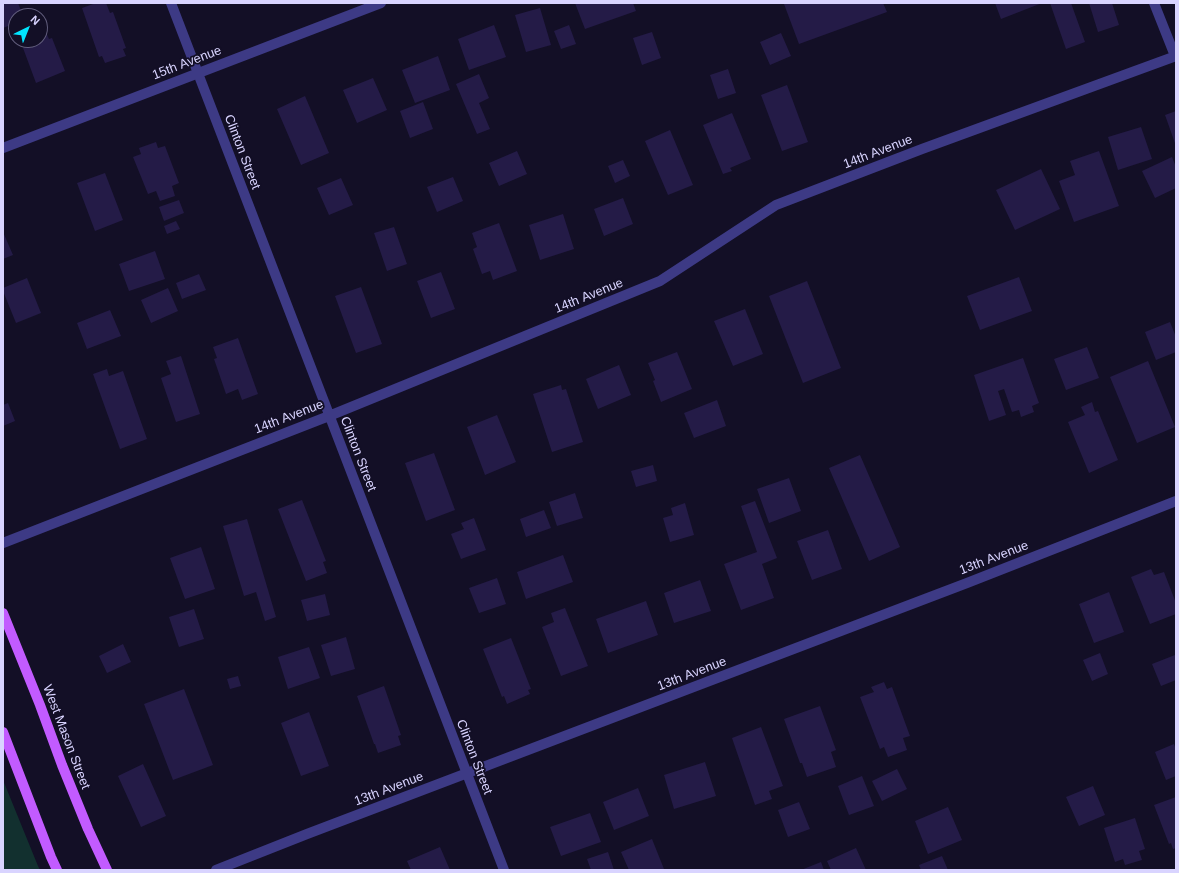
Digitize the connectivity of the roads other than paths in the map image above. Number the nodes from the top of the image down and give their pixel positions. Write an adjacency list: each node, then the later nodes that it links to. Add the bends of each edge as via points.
1 (171, 3): 5 (street, Clinton Street)
2 (381, 3): 5 (street, 15th Avenue)
3 (1154, 3): 4 (street)
4 (1175, 56): 7 (street, 14th Avenue, via 776,205 660,281)
5 (198, 72): 6 (street, 15th Avenue); 7 (street, Clinton Street)
6 (3, 148)
7 (329, 416): 9 (street, 14th Avenue); 12 (street, Clinton Street)
8 (1176, 501): 12 (street, 13th Avenue)
9 (3, 543)
10 (3, 613): 14 (main road, West Mason Street, via 62,765)
11 (3, 732): 13 (main road)
12 (467, 774): 15 (street, 13th Avenue); 16 (street, Clinton Street)
13 (57, 870)
14 (107, 870)
15 (216, 870)
16 (504, 870)

